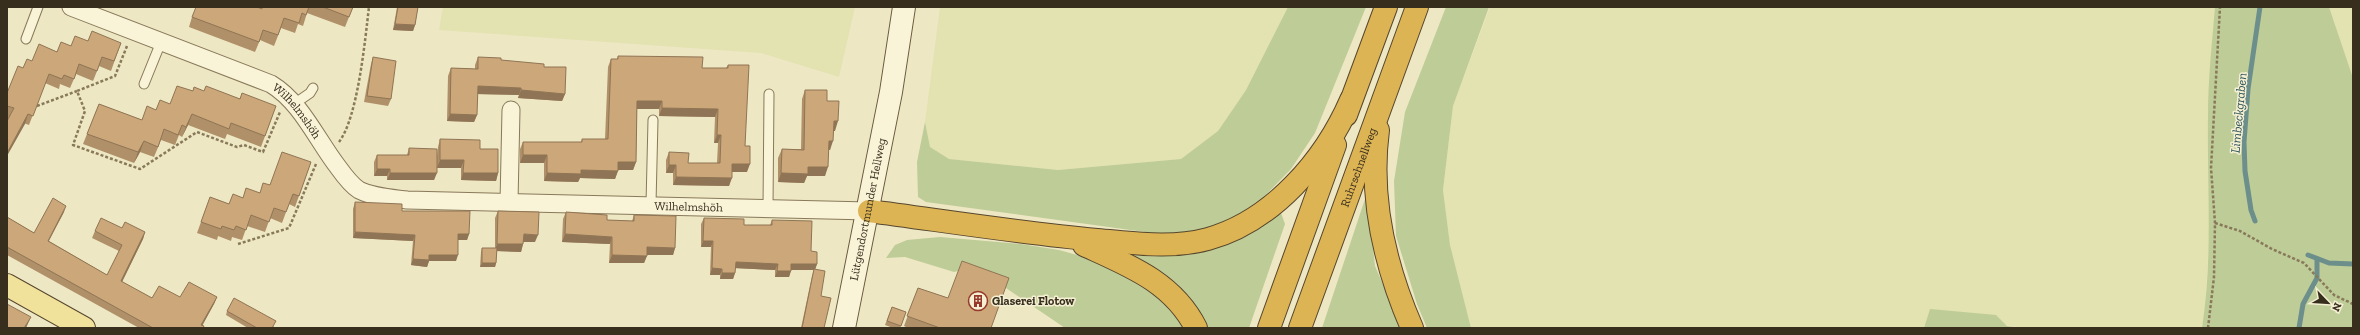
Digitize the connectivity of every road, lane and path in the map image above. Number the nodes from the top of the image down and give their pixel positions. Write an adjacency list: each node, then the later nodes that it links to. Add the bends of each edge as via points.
1 (38, 7): 8 (lane)
2 (71, 7): 10 (street, Wilhelmshöh)
3 (369, 7): 21 (path, via 347,131)
4 (904, 7): 25 (main road, Lütgendortmunder Hellweg)
5 (1386, 7): 16 (highway)
6 (1417, 7): 11 (highway, Ruhrschnellweg)
7 (2220, 7): 26 (path, via 2211,168)
8 (26, 39)
9 (128, 42): 14 (path, via 115,76)
10 (161, 42): 12 (lane); 18 (street, Wilhelmshöh, via 271,84 288,96)
11 (1391, 76): 35 (highway, Ruhrschnellweg); 36 (highway, via 1377,135 1377,196 1380,228 1393,283)
12 (144, 84)
13 (313, 88): 18 (lane, via 310,93)
14 (77, 90): 17 (path); 18 (path, via 84,111 73,146 140,169 197,132 237,147 244,144 263,152)
15 (768, 94): 24 (lane)
16 (1351, 100): 27 (highway, via 1335,134 1304,174 1264,210 1232,230 1208,239 1174,245); 34 (highway)
17 (37, 106)
18 (288, 106): 21 (street, Wilhelmshöh)
19 (511, 110): 22 (street)
20 (653, 120): 23 (lane)
21 (323, 157): 22 (street, Wilhelmshöh, via 357,189 371,195 406,200); 28 (path, via 289,228)
22 (509, 202): 23 (street, Wilhelmshöh)
23 (651, 204): 24 (street, Wilhelmshöh)
24 (768, 207): 25 (street, Wilhelmshöh)
25 (869, 211): 27 (highway); 32 (main road, Lütgendortmunder Hellweg)
26 (2215, 223): 30 (path, via 2240,230 2272,249 2304,263 2334,295); 37 (path, via 2214,277)
27 (1069, 238): 33 (highway, via 1141,270 1158,282 1184,308)
28 (238, 244)
29 (7, 285): 31 (main road)
30 (2353, 304)
31 (84, 328)
32 (844, 328)
33 (1196, 328)
34 (1269, 328)
35 (1300, 328)
36 (1412, 328)
37 (2208, 328)

